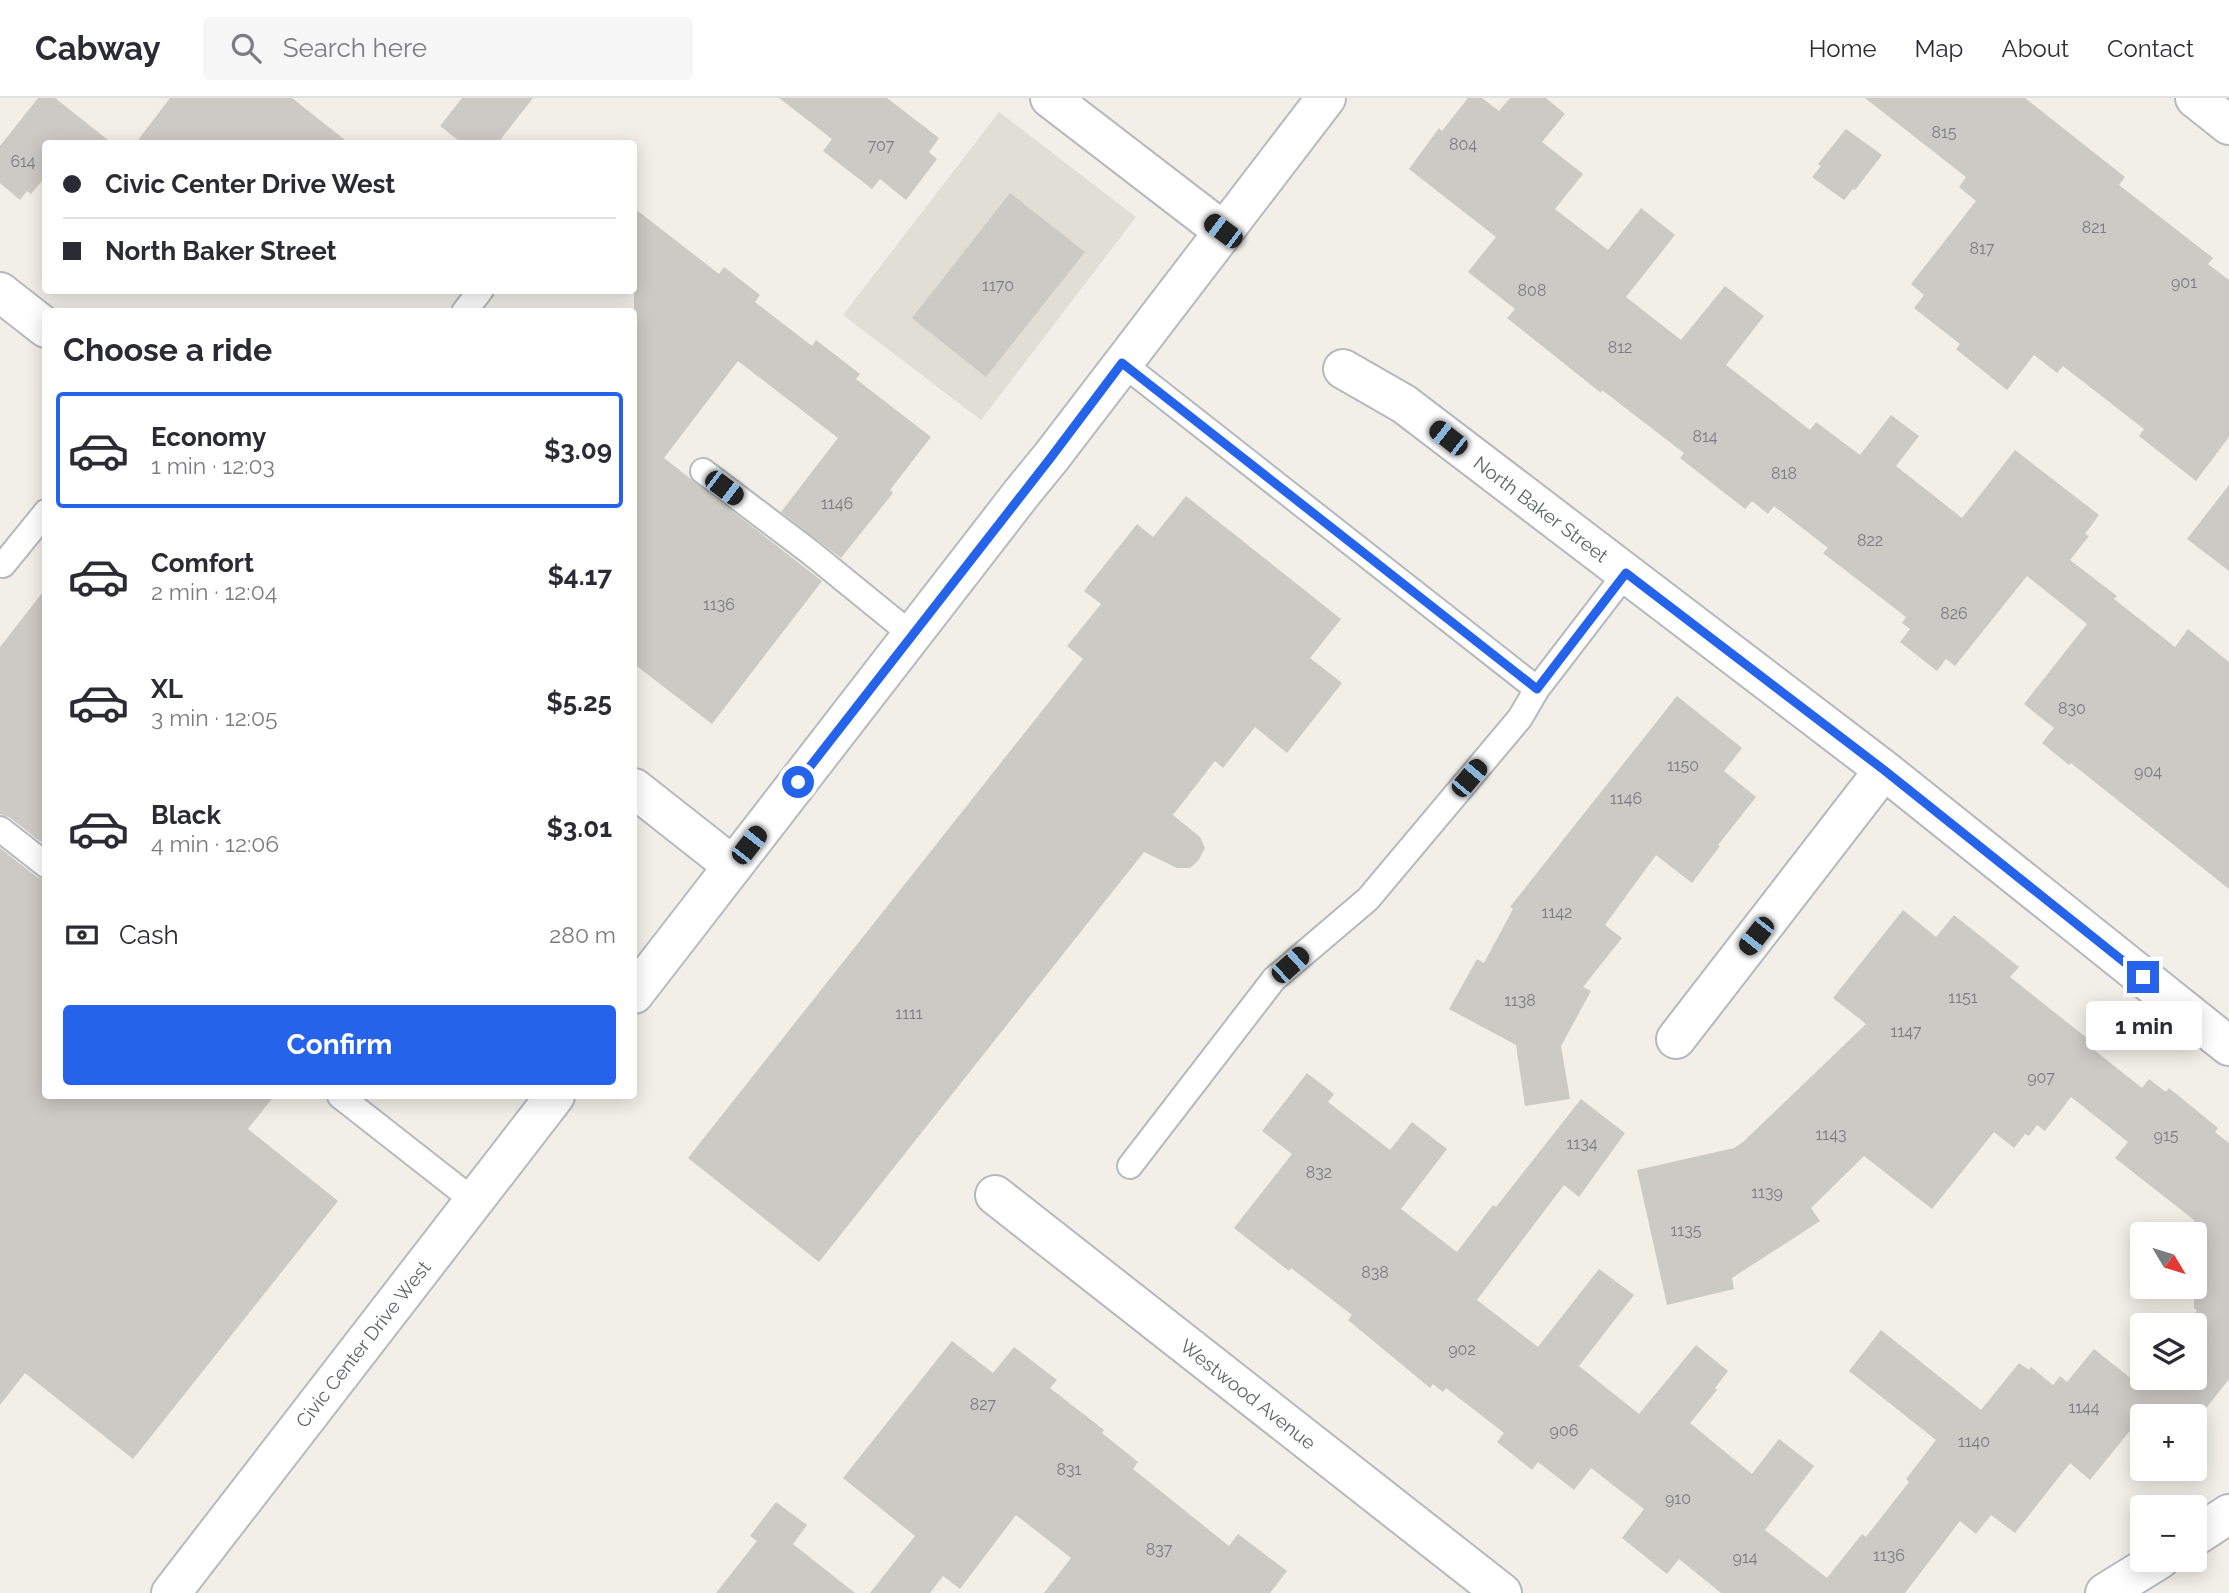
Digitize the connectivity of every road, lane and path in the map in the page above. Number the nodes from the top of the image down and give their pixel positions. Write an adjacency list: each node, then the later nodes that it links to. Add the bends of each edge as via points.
1 (1050, 98): 5 (street)
2 (1326, 98): 5 (street)
3 (2195, 98): 4 (street)
4 (2229, 125)
5 (1223, 231): 10 (street)
6 (0, 292): 9 (street)
7 (478, 294): 8 (lane)
8 (467, 308)
9 (42, 325)
10 (1122, 363): 16 (street); 17 (lane)
11 (1343, 369): 15 (street, North Baker Street, via 1404,404)
12 (703, 471): 16 (lane)
13 (42, 517): 14 (lane)
14 (1, 565)
15 (1626, 573): 17 (lane); 18 (street, North Baker Street)
16 (912, 635): 22 (street)
17 (1537, 689): 28 (lane, via 1520,718 1368,898 1274,979)
18 (1884, 770): 24 (street); 25 (street, North Baker Street)
19 (637, 790): 22 (street)
20 (0, 829): 21 (lane)
21 (42, 862)
22 (733, 866): 23 (street)
23 (637, 990)
24 (1676, 1039)
25 (2229, 1046)
26 (344, 1099): 30 (lane)
27 (553, 1099): 30 (street, Civic Center Drive West)
28 (1130, 1166)
29 (995, 1195): 35 (street, Westwood Avenue)
30 (474, 1201): 34 (street, Civic Center Drive West)
31 (2229, 1514): 32 (street)
32 (2207, 1528)
33 (2139, 1572): 36 (street)
34 (171, 1593)
35 (1502, 1593)
36 (2105, 1593)

